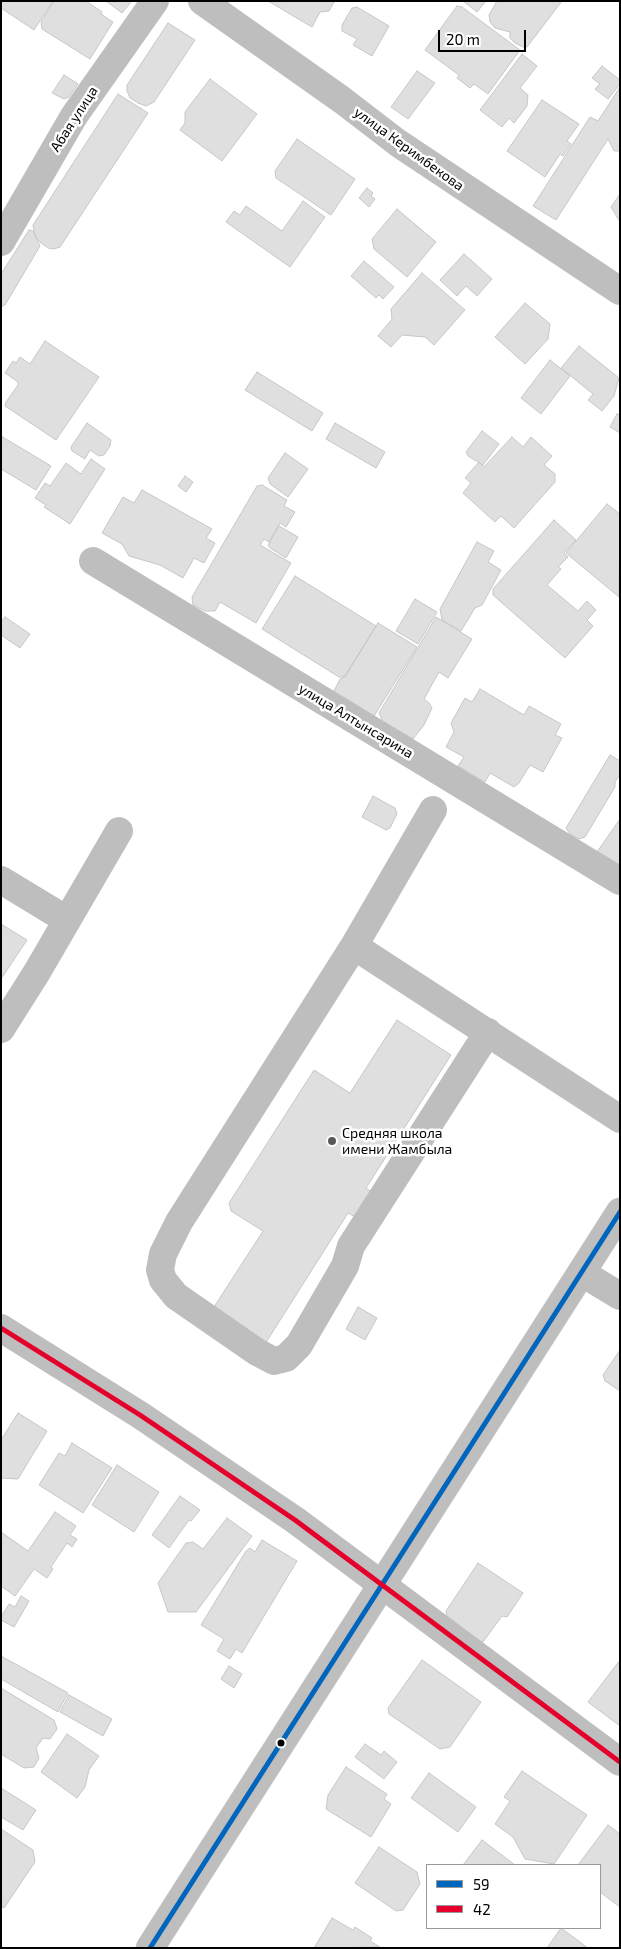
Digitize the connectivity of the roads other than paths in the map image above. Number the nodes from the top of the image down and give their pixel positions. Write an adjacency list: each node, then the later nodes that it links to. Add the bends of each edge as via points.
1 (155, 1): 3 (main road, Абая улица, via 74,116)
2 (202, 1): 4 (main road, улица Керимбекова, via 398,143)
3 (1, 242)
4 (620, 291)
5 (93, 561): 9 (main road, улица Алтынсарина)
6 (433, 810): 11 (main road)
7 (119, 831): 10 (main road)
8 (1, 880): 10 (main road)
9 (620, 881)
10 (67, 920): 12 (main road)
11 (354, 946): 13 (main road); 13 (main road, via 163,1254 160,1270 163,1280 176,1296 257,1352 274,1360 286,1358 299,1345 345,1266 351,1246)
12 (1, 1029)
13 (488, 1032): 14 (main road)
14 (620, 1119)
15 (620, 1212): 16 (main road)
16 (582, 1273): 17 (main road); 19 (main road)
17 (620, 1296)
18 (1, 1328): 19 (main road, via 140,1415 279,1509)
19 (381, 1585): 20 (main road); 21 (main road)
20 (620, 1762)
21 (150, 1948)

